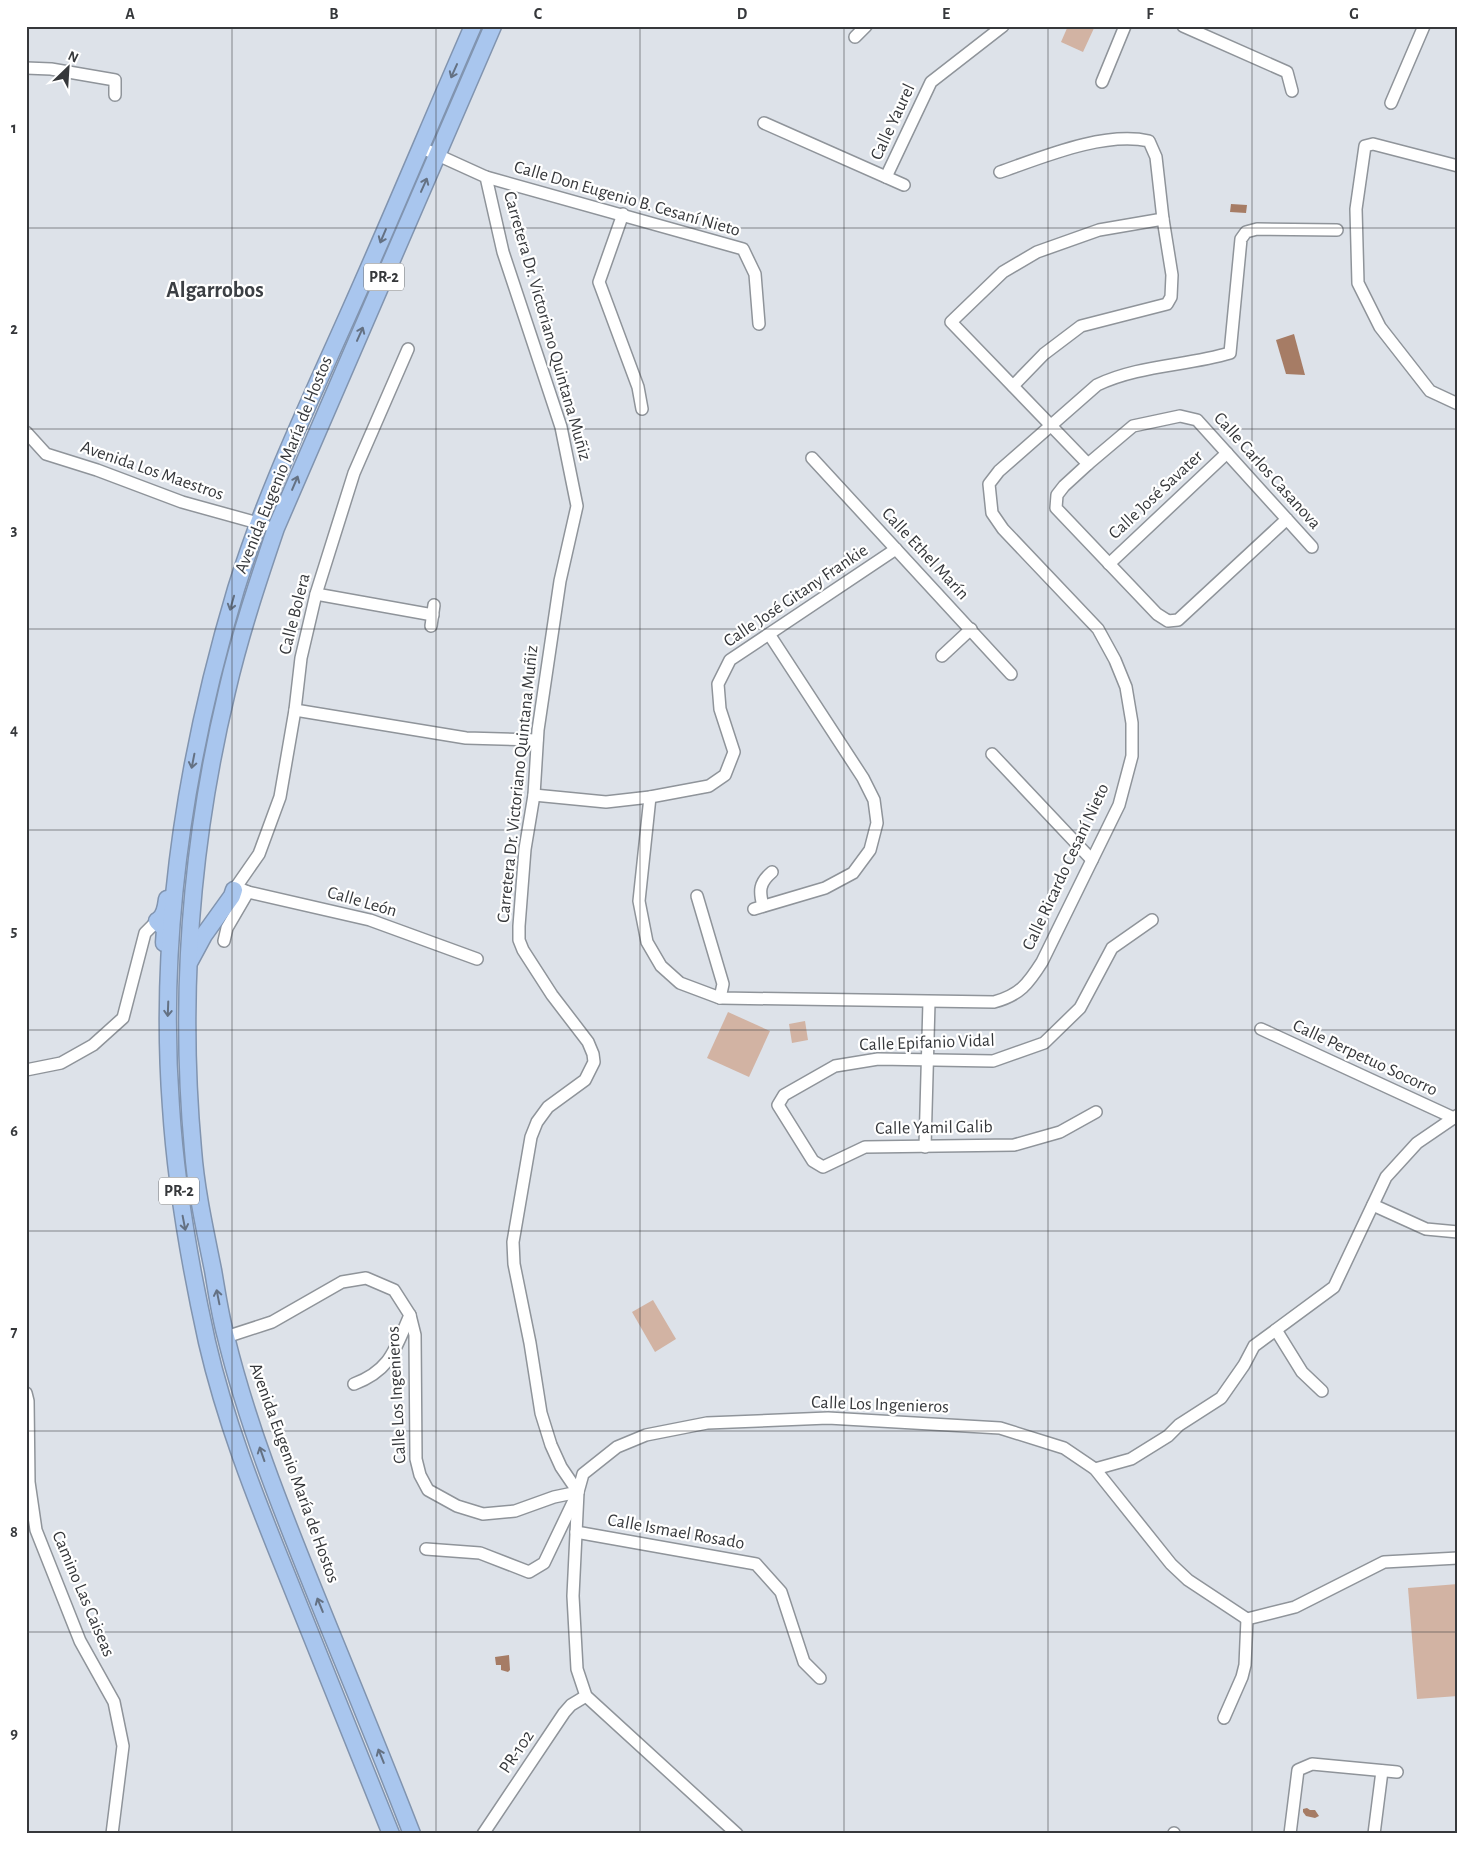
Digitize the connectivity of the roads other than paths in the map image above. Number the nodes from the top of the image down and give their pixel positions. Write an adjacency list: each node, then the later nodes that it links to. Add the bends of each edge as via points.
1 (473, 26): 15 (highway, Avenida Eugenio María de Hostos / PR-2, one-way to 15)
2 (493, 26): 16 (highway, Avenida Eugenio María de Hostos / PR-2)
3 (866, 26): 8 (street)
4 (1003, 26): 20 (street, Calle Yaurel, via 931,82)
5 (1125, 26): 10 (street)
6 (1183, 26): 11 (street, via 1287,72)
7 (1424, 26): 13 (street)
8 (855, 37)
9 (26, 68): 12 (street, via 116,76)
10 (1102, 82)
11 (1292, 91)
12 (115, 95)
13 (1391, 103)
14 (764, 123): 20 (street)
15 (420, 147): 16 (street, Carretera Dr. Victoriano Quintana Muñiz); 36 (highway, Avenida Eugenio María de Hostos / PR-2, one-way to 36)
16 (438, 154): 19 (street, Carretera Dr. Victoriano Quintana Muñiz); 37 (highway, Avenida Eugenio María de Hostos / PR-2, one-way to 16)
17 (1458, 166): 28 (street, via 1373,144 1365,146 1356,209 1358,282 1380,327 1430,391)
18 (1000, 172): 23 (street, via 1066,149 1110,140 1149,141 1156,157)
19 (486, 176): 22 (street, Calle Don Eugenio B. Cesaní Nieto); 48 (street, Carretera Dr. Victoriano Quintana Muñiz, via 503,252 561,427 577,506 560,581)
20 (886, 177): 21 (street)
21 (904, 185)
22 (623, 214): 25 (street, Calle Don Eugenio B. Cesaní Nieto, via 743,249 755,274); 29 (street, via 599,282 638,387)
23 (1163, 220): 27 (street, via 1172,275 1171,297 1167,304 1081,326 1044,354); 27 (street, via 1098,230 1037,252 1003,272 951,322)
24 (1336, 230): 30 (street, Calle Ricardo Cesaní Nieto, via 1257,229 1246,232 1241,239 1230,353 1111,378 1097,385)
25 (759, 324)
26 (408, 349): 41 (street, Calle Bolera, via 354,473)
27 (1013, 386): 30 (street)
28 (1458, 404)
29 (642, 409)
30 (1051, 425): 34 (street); 53 (street, Calle Ricardo Cesaní Nieto, via 999,471 989,484 989,500 992,513 1003,529 1098,629 1126,687 1132,723 1132,756 1118,805)
31 (26, 432): 36 (street, Avenida Los Maestros, via 46,454 182,502)
32 (1227, 453): 34 (street, Calle Carlos Casanova, via 1197,420 1180,416 1133,426); 35 (street, Calle Carlos Casanova); 40 (street, Calle José Savater)
33 (812, 458): 39 (street, Calle Ethel Marín)
34 (1088, 464): 40 (street, Calle Carlos Casanova, via 1057,495 1056,508)
35 (1287, 519): 38 (street, Calle Carlos Casanova); 40 (street, via 1178,620 1168,622 1157,614)
36 (259, 524): 37 (street, Avenida Los Maestros); 52 (highway, Avenida Eugenio María de Hostos / PR-2, one-way to 52, via 235,594 202,714)
37 (276, 528): 56 (highway, Avenida Eugenio María de Hostos / PR-2, via 256,586 221,715 202,821)
38 (1312, 547)
39 (896, 549): 43 (street, Calle Ethel Marín); 44 (street, Calle José Gitany Frankie)
40 (1109, 564)
41 (316, 594): 42 (street); 47 (street, Calle Bolera, via 301,658)
42 (433, 615)
43 (971, 629): 45 (street); 46 (street, Calle Ethel Marín)
44 (769, 634): 51 (street, Calle José Gitany Frankie, via 730,660 718,684 720,709 734,752 725,776 709,786); 54 (street, via 863,778 874,800 877,823 870,850 853,873 825,888 758,908 760,887)
45 (942, 656)
46 (1011, 674)
47 (295, 710): 48 (street, via 466,738); 55 (street, Calle Bolera, via 280,797 259,854)
48 (537, 740): 50 (street, Carretera Dr. Victoriano Quintana Muñiz)
49 (992, 754): 53 (street)
50 (534, 795): 51 (street, Calle José Gitany Frankie, via 606,802); 82 (street, Carretera Dr. Victoriano Quintana Muñiz, via 523,869 519,940 552,995 588,1042 594,1062 585,1080 548,1107 531,1137 513,1242 514,1264 541,1413 558,1460)
51 (650, 797): 64 (street, Calle Ricardo Cesaní Nieto, via 639,901 647,942 661,966 680,983)
52 (179, 846): 58 (highway, via 170,877 166,909); 63 (highway, Avenida Eugenio María de Hostos / PR-2)
53 (1092, 860): 65 (street, Calle Ricardo Cesaní Nieto, via 1042,962 1021,991 994,1002)
54 (772, 872)
55 (239, 890): 56 (highway, via 210,910 201,910); 60 (street, Calle Bolera); 61 (street, Calle León, via 370,920); 62 (highway, via 204,935)
56 (193, 898): 62 (highway, Avenida Eugenio María de Hostos / PR-2)
57 (690, 914): 64 (street, via 699,902 723,984)
58 (157, 921): 63 (highway, via 164,929 163,973); 68 (street, via 145,933 123,1018 93,1045 61,1063)
59 (1149, 922): 67 (street, Calle Epifanio Vidal, via 1112,948 1080,1008 1044,1043 992,1061)
60 (224, 941)
61 (477, 959)
62 (188, 965): 77 (highway, Avenida Eugenio María de Hostos / PR-2, one-way to 62, via 199,1200 193,1151 186,1037)
63 (169, 987): 94 (highway, Avenida Eugenio María de Hostos / PR-2, one-way to 94, via 170,1103 180,1200 208,1345 233,1436)
64 (720, 998): 65 (street, Calle Ricardo Cesaní Nieto)
65 (929, 1002): 67 (street)
66 (1261, 1030): 71 (street, Calle Perpetuo Socorro)
67 (928, 1061): 69 (street, Calle Epifanio Vidal, via 878,1060 835,1066 784,1095); 72 (street)
68 (26, 1070)
69 (781, 1101): 72 (street, Calle Yamil Galib, via 778,1105 813,1161 823,1167 865,1147)
70 (1096, 1112): 72 (street, Calle Yamil Galib, via 1060,1132 1014,1145)
71 (1456, 1117): 73 (street, via 1417,1143 1386,1177)
72 (925, 1147)
73 (1373, 1205): 74 (street, via 1426,1229); 76 (street, via 1334,1287)
74 (1458, 1232)
75 (410, 1315): 77 (street, via 394,1290 366,1278 342,1282 272,1322); 78 (street, via 389,1361 371,1377); 82 (street, Calle Los Ingenieros, via 415,1335 416,1459 428,1490 457,1506 483,1514 515,1511)
76 (1276, 1330): 79 (street, via 1302,1372); 81 (street, via 1254,1346 1221,1398 1131,1459)
77 (226, 1337): 92 (highway, Avenida Eugenio María de Hostos / PR-2, one-way to 77, via 286,1521 251,1424)
78 (354, 1384)
79 (1322, 1391)
80 (26, 1393): 93 (street, Camino Las Caiseas, via 29,1482 36,1530 80,1641 114,1702 123,1746)
81 (1094, 1469): 82 (street, Calle Los Ingenieros, via 1064,1448 1000,1428 828,1418 707,1423 646,1435 617,1447 583,1474); 86 (street, Calle Los Ingenieros, via 1171,1564 1188,1580)
82 (578, 1492): 83 (street); 84 (street, via 544,1563 529,1572 480,1553)
83 (576, 1532): 87 (street, Calle Ismael Rosado, via 756,1564 781,1592 804,1662); 88 (street, via 573,1596 577,1669)
84 (426, 1549)
85 (1458, 1558): 86 (street, via 1384,1562 1295,1607)
86 (1247, 1619): 89 (street, via 1245,1665)
87 (820, 1678)
88 (586, 1696): 97 (street, PR-102 / PR-102, via 564,1713); 98 (street)
89 (1224, 1718)
90 (1382, 1771): 91 (street); 99 (street, via 1312,1764 1298,1770); 100 (street)
91 (1397, 1772)
92 (394, 1788): 95 (highway, Avenida Eugenio María de Hostos / PR-2); 96 (highway, via 406,1799)
93 (112, 1834)
94 (391, 1834)
95 (412, 1834)
96 (421, 1834)
97 (483, 1834)
98 (737, 1834)
99 (1290, 1834)
100 (1374, 1834)

